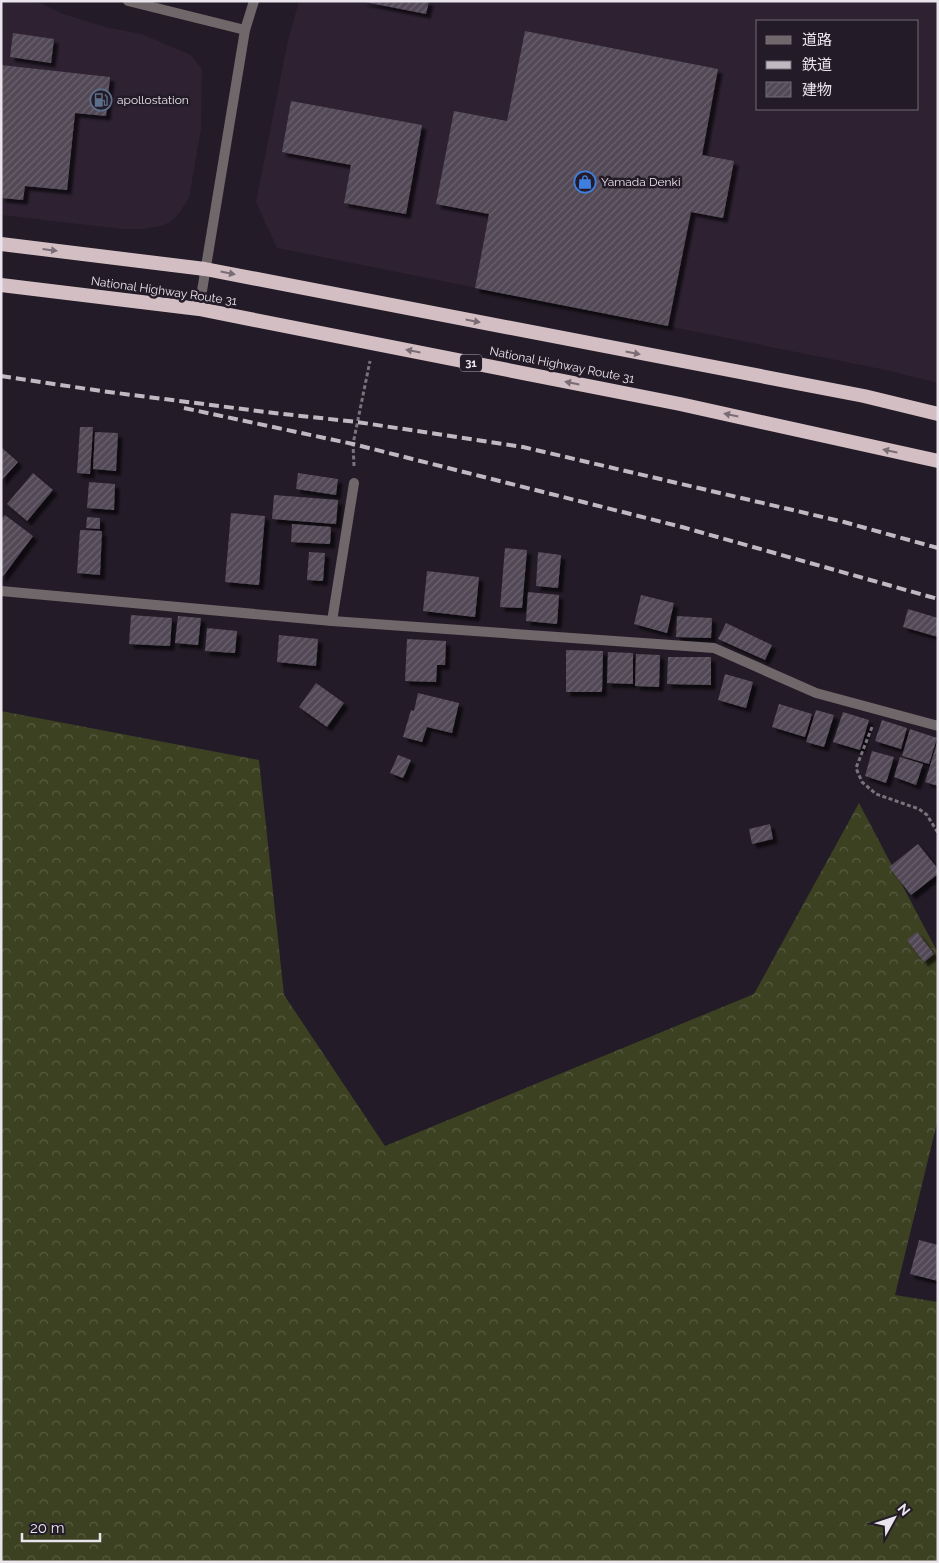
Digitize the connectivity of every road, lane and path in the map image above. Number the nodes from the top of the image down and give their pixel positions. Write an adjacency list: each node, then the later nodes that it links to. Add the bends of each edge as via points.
1 (128, 1): 3 (street)
2 (254, 1): 3 (street)
3 (245, 30): 5 (street)
4 (1, 244): 5 (highway, National Highway Route 31, one-way to 5)
5 (205, 269): 7 (street); 9 (highway, National Highway Route 31, one-way to 9, via 864,396)
6 (1, 285): 7 (highway, National Highway Route 31 / 31)
7 (200, 309): 8 (highway, National Highway Route 31 / 31)
8 (374, 344): 10 (highway, National Highway Route 31 / 31, one-way to 8, via 680,404); 11 (path, via 354,444)
9 (938, 414)
10 (938, 461)
11 (354, 482): 13 (street)
12 (1, 591): 13 (street)
13 (332, 620): 14 (street, via 714,648 816,694)
14 (878, 710): 15 (street); 16 (path, via 856,768 862,782 876,794 919,809)
15 (938, 726)
16 (938, 832)

